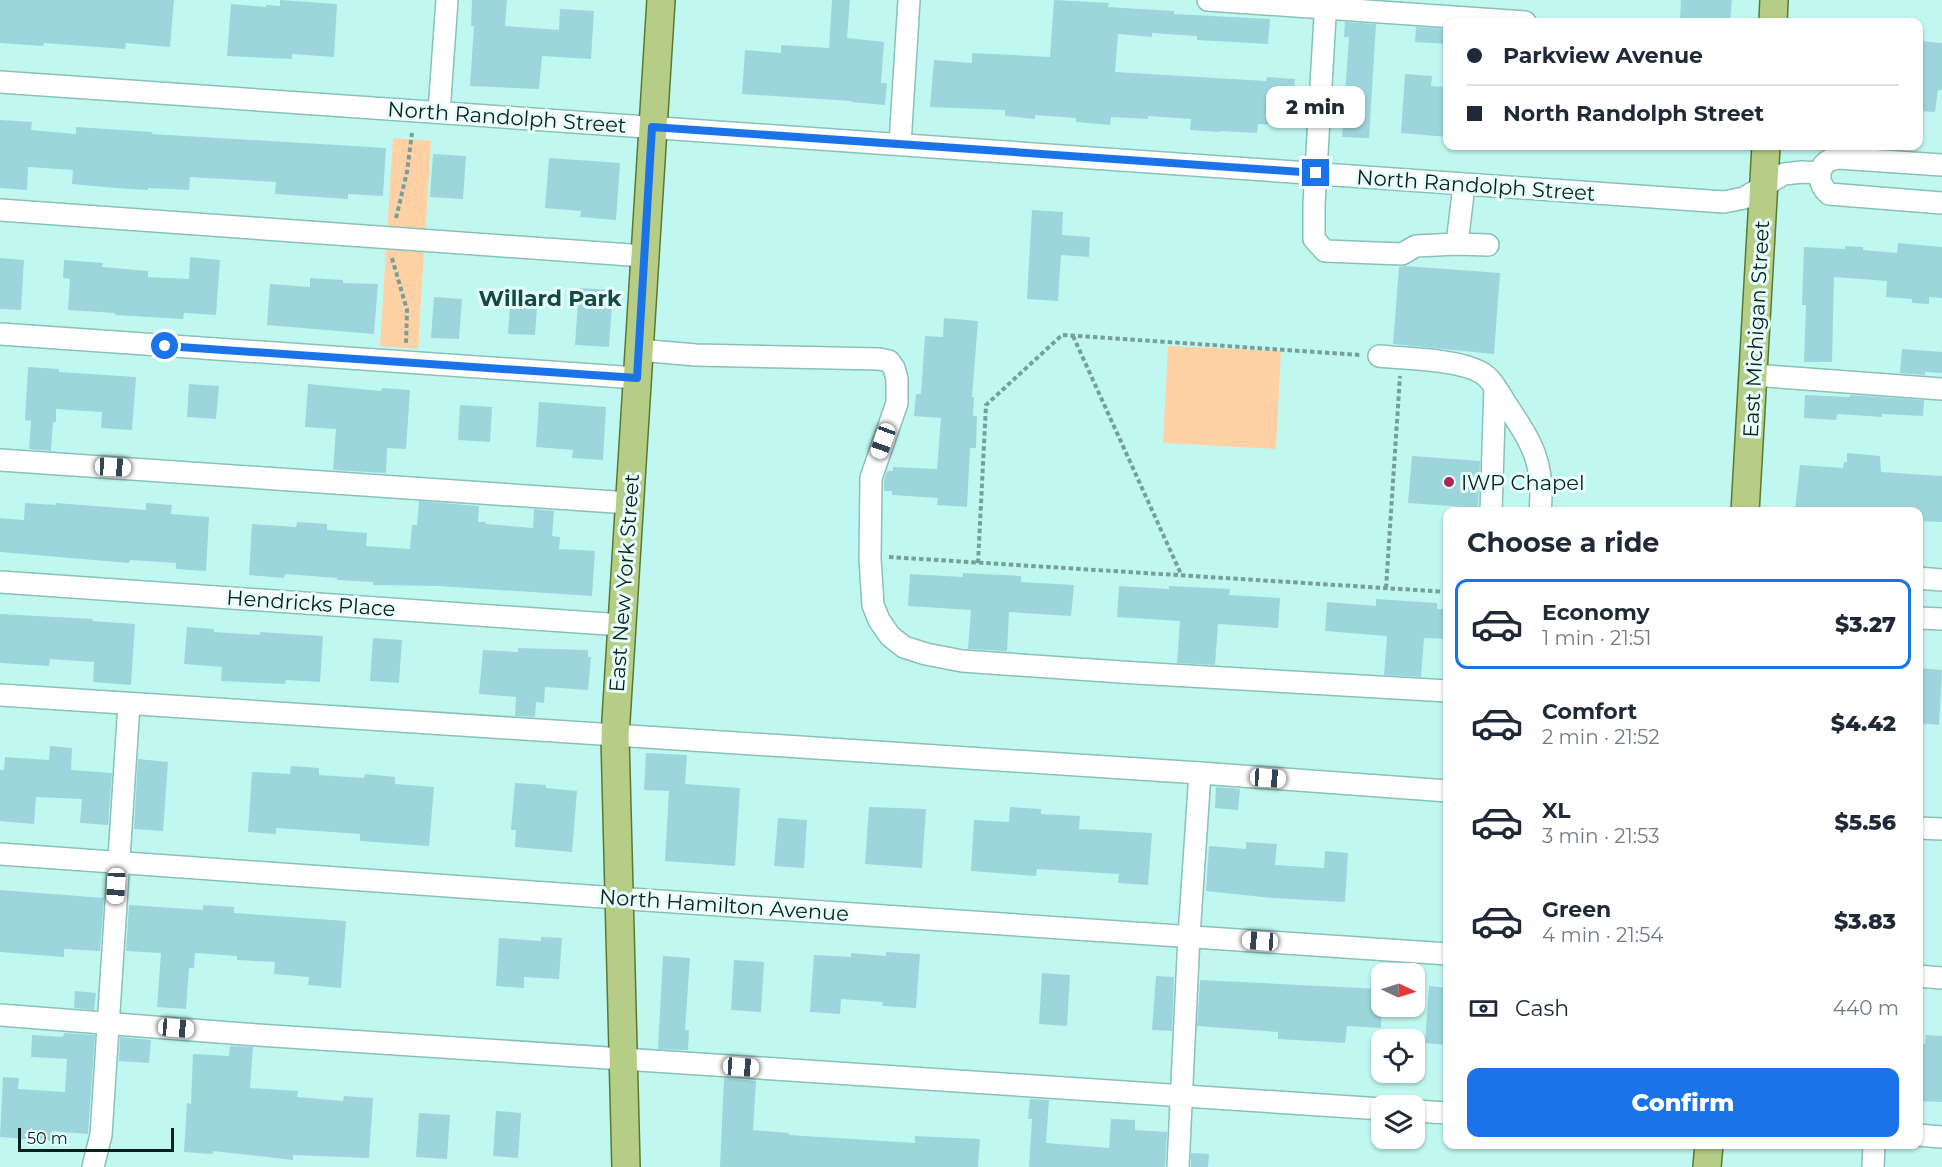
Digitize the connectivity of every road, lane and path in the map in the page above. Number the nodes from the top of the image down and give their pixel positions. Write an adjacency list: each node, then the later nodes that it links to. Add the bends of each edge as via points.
1 (447, 0): 10 (street)
2 (661, 0): 11 (main road, East New York Street)
3 (909, 0): 13 (street)
4 (1208, 0): 6 (street)
5 (1774, 0): 8 (main road)
6 (1326, 4): 7 (street); 16 (street)
7 (1481, 18)
8 (1773, 18)
9 (0, 82): 10 (street, North Randolph Street)
10 (439, 112): 11 (street, North Randolph Street)
11 (652, 127): 13 (street, North Randolph Street); 26 (main road, East New York Street)
12 (412, 133): 22 (path)
13 (900, 144): 16 (street, North Randolph Street)
14 (1766, 150): 19 (main road, East Michigan Street)
15 (1942, 165): 17 (street, via 1839,158 1826,163)
16 (1316, 173): 18 (street, North Randolph Street); 23 (street, via 1314,239 1325,251 1402,254 1416,246)
17 (1820, 173): 19 (street, North Randolph Street, via 1791,173); 20 (street, via 1820,183 1829,194)
18 (1464, 185): 19 (street, North Randolph Street, via 1724,202 1744,198); 23 (street)
19 (1764, 186): 33 (main road, East Michigan Street)
20 (1942, 203)
21 (0, 210): 26 (street)
22 (394, 224)
23 (1457, 244): 24 (street)
24 (1488, 245)
25 (392, 255): 29 (path, via 407,310)
26 (644, 256): 30 (main road, East New York Street)
27 (0, 334): 34 (street)
28 (1073, 336): 31 (path); 43 (path, via 1062,336 986,405); 44 (path)
29 (406, 348)
30 (638, 350): 34 (main road, East New York Street); 42 (street, via 889,361 897,380 897,404 872,478)
31 (1375, 356): 35 (street, via 1454,364 1480,372)
32 (1400, 374): 48 (path)
33 (1754, 375): 36 (street); 41 (main road, East Michigan Street)
34 (637, 378): 38 (main road, East New York Street)
35 (1495, 387): 39 (street); 40 (street, via 1531,441 1539,468)
36 (1942, 389)
37 (0, 460): 38 (street)
38 (629, 503): 52 (main road, East New York Street)
39 (1491, 507)
40 (1540, 507)
41 (1745, 507)
42 (871, 555): 43 (path); 53 (street, via 873,605 879,620 904,647 926,654 962,661)
43 (978, 562): 44 (path)
44 (1181, 574): 48 (path)
45 (1923, 578): 46 (street)
46 (1942, 580)
47 (0, 582): 52 (street, Hendricks Place)
48 (1386, 588): 49 (path)
49 (1443, 592)
50 (1923, 618): 51 (street)
51 (1942, 619)
52 (622, 625): 56 (main road, East New York Street)
53 (1443, 691)
54 (0, 695): 55 (street)
55 (129, 704): 56 (street); 64 (street)
56 (615, 736): 57 (street); 65 (main road, East New York Street)
57 (1200, 773): 58 (street); 66 (street)
58 (1443, 791)
59 (1923, 813): 60 (street)
60 (1942, 815)
61 (1923, 828): 62 (street)
62 (1942, 829)
63 (0, 854): 64 (street, North Hamilton Avenue)
64 (118, 862): 65 (street, North Hamilton Avenue); 71 (street)
65 (619, 898): 66 (street, North Hamilton Avenue); 72 (main road, East New York Street)
66 (1189, 936): 67 (street, North Hamilton Avenue); 73 (street)
67 (1443, 954)
68 (1923, 976): 69 (street)
69 (1942, 978)
70 (0, 1015): 71 (street)
71 (108, 1022): 72 (street); 81 (street, via 101,1135)
72 (623, 1059): 73 (street); 82 (main road, East New York Street)
73 (1181, 1095): 74 (street); 83 (street)
74 (1371, 1108)
75 (1425, 1112): 76 (street)
76 (1443, 1113)
77 (1923, 1135): 78 (street)
78 (1942, 1137)
79 (1709, 1149): 84 (main road)
80 (1874, 1149): 85 (street)
81 (93, 1167)
82 (626, 1167)
83 (1178, 1167)
84 (1707, 1167)
85 (1873, 1167)

